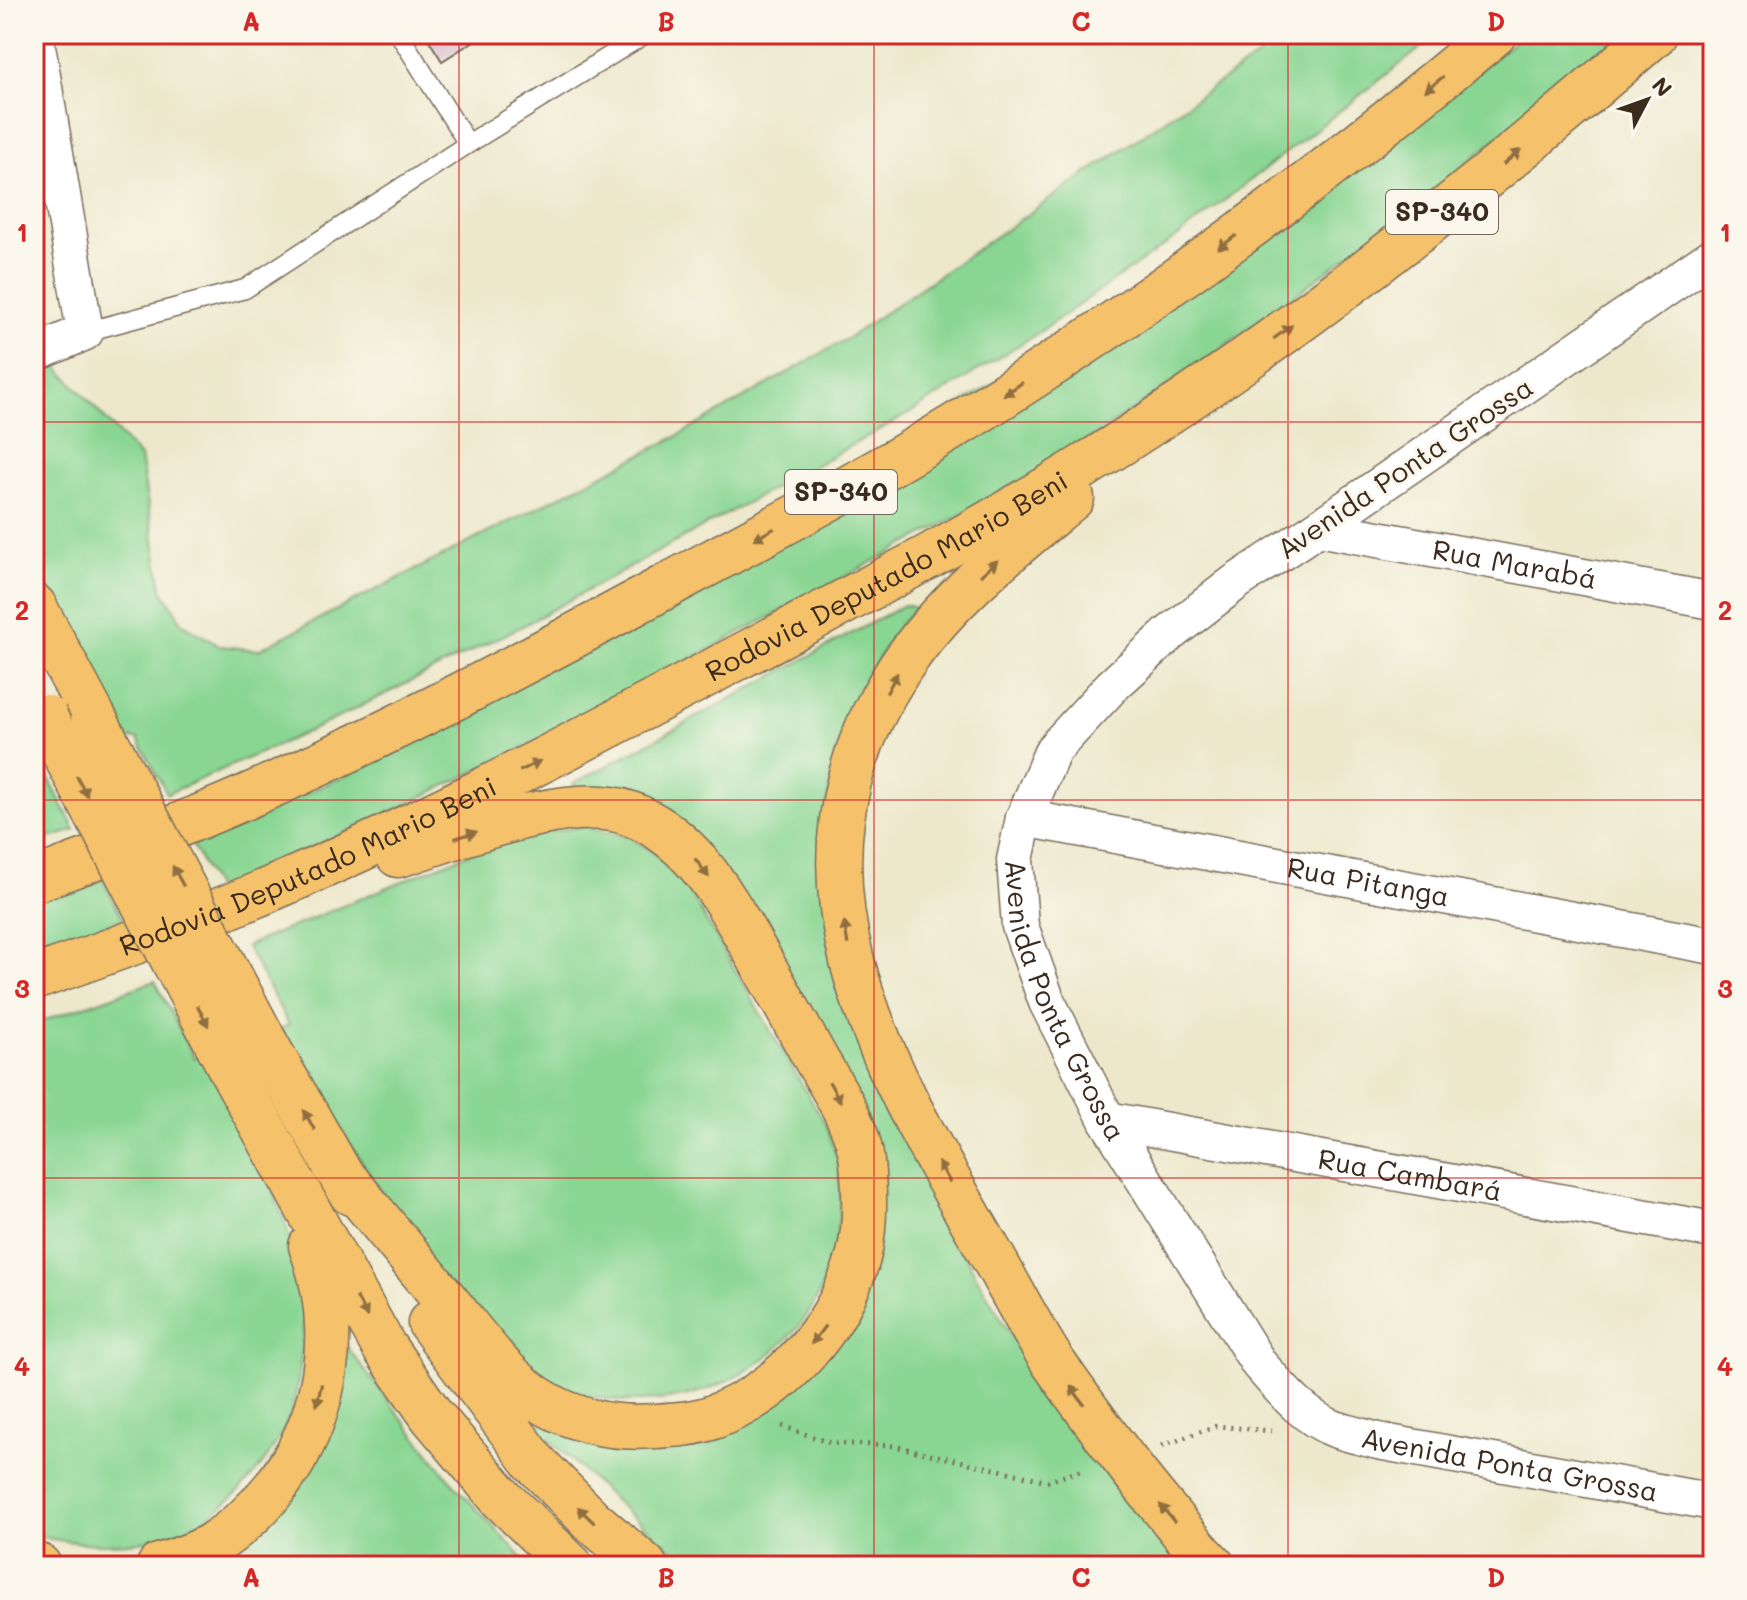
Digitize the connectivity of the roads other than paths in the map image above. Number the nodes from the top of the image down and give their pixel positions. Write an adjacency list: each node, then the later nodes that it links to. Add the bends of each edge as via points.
1 (35, 34): 8 (street)
2 (399, 34): 6 (lane)
3 (645, 34): 6 (lane)
4 (1494, 34): 16 (highway, SP-340, one-way to 16, via 1222,246 981,410 874,474 432,710 247,797)
5 (1655, 34): 10 (highway, Rodovia Deputado Mario Beni / SP-340, one-way to 5, via 1429,223)
6 (468, 144): 8 (lane, via 245,289)
7 (1713, 256): 11 (street, Avenida Ponta Grossa)
8 (85, 332): 9 (street)
9 (34, 354)
10 (1219, 377): 17 (highway, Rodovia Deputado Mario Beni / SP-340, one-way to 10, via 421,821 919,562 1074,473); 30 (highway, one-way to 10, via 1123,1458 1052,1360 936,1158 868,1012 849,952 838,887 850,779 899,670 983,572)
11 (1318, 528): 12 (street, Rua Marabá); 15 (street, Avenida Ponta Grossa, via 1225,590 1112,686 1053,750)
12 (1713, 601)
13 (34, 606): 24 (highway, one-way to 13, bridge)
14 (40, 707): 23 (highway, one-way to 23, bridge)
15 (1024, 818): 18 (street, Rua Pitanga); 22 (street, Avenida Ponta Grossa, via 1015,860 1020,926 1047,1002)
16 (34, 880)
17 (231, 906): 19 (highway, Rodovia Deputado Mario Beni / SP-340); 24 (highway, one-way to 24, via 545,811 590,807 625,812 663,829 690,852 726,901 844,1109 862,1158 859,1256 842,1300 819,1336 749,1401 710,1418 670,1425 627,1428 585,1421 545,1403 502,1369)
18 (1713, 946)
19 (123, 947): 20 (highway, Rodovia Deputado Mario Beni / SP-340); 21 (highway)
20 (34, 978)
21 (34, 997)
22 (1107, 1120): 25 (street, Rua Cambará); 26 (street, Avenida Ponta Grossa, via 1259,1364 1310,1414 1333,1428 1378,1441)
23 (278, 1157): 27 (highway, one-way to 27, via 318,1265 326,1308 321,1393 304,1443 279,1484 246,1520 208,1548); 28 (highway, one-way to 28, via 384,1347 424,1404 502,1499)
24 (335, 1167): 29 (highway, one-way to 24, via 535,1463 481,1394 421,1311)
25 (1713, 1230)
26 (1713, 1502)
27 (159, 1566)
28 (571, 1566)
29 (645, 1566)
30 (1213, 1566)

